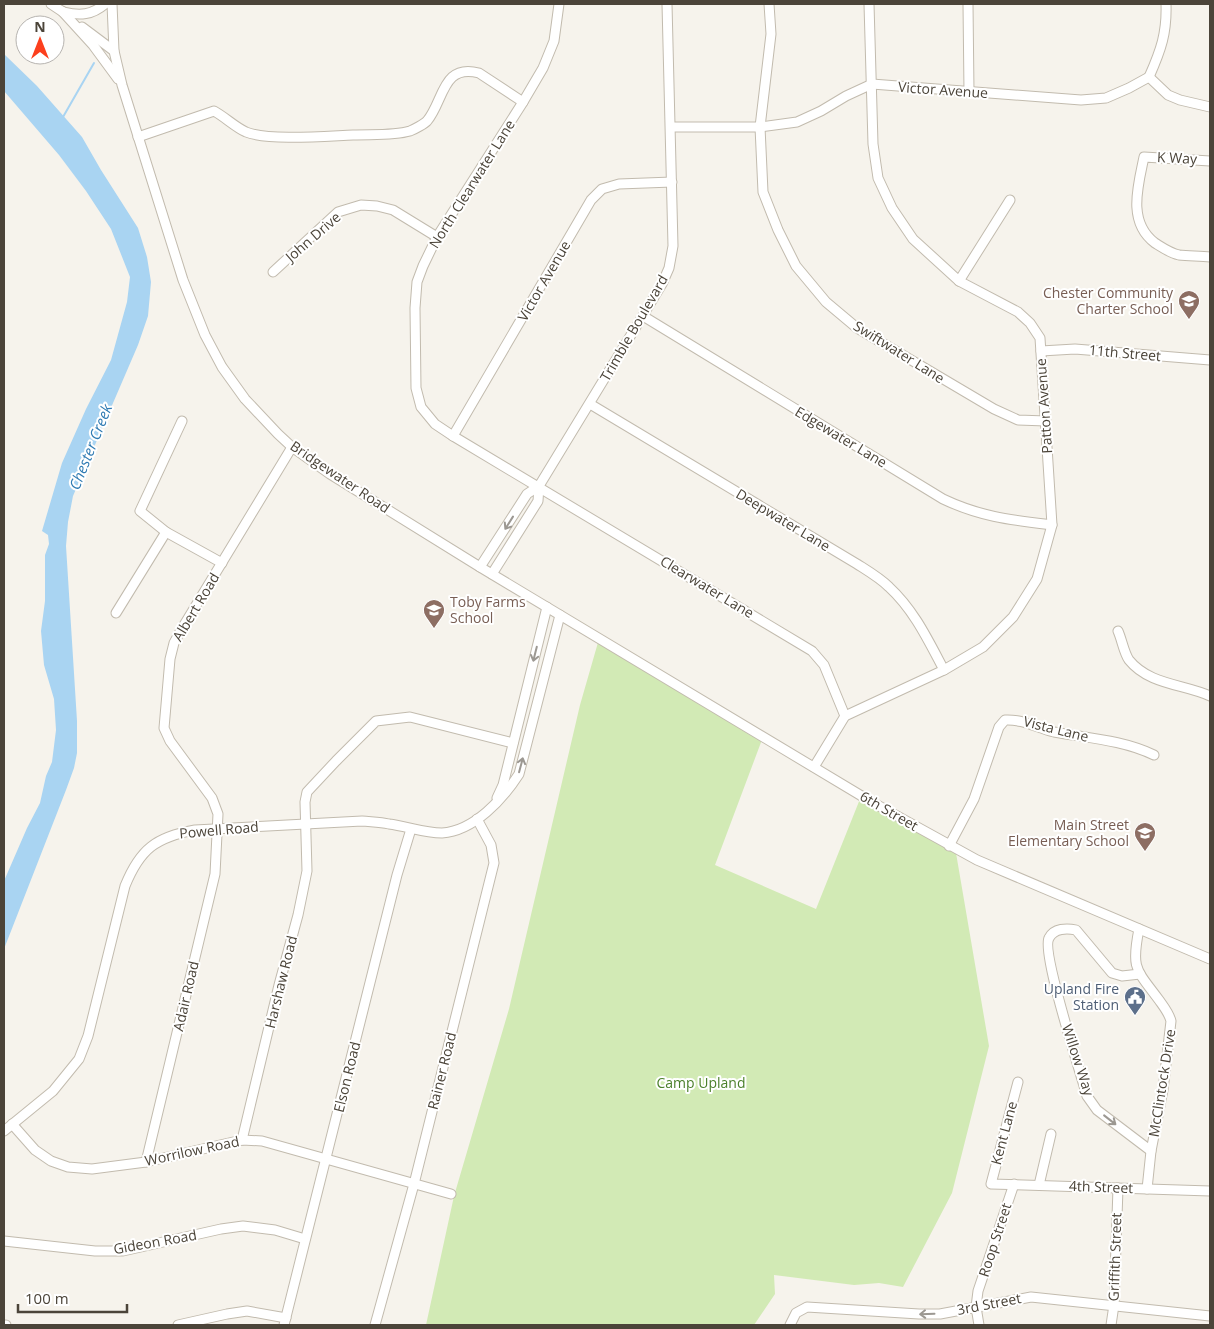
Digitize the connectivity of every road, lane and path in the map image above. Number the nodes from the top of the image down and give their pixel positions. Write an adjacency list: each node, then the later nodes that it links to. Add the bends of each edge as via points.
1 (51, 4): 10 (street)
2 (105, 4): 10 (street, via 86,15)
3 (112, 4): 11 (street, Bridgewater Road)
4 (559, 4): 16 (street, North Clearwater Lane, via 550,52)
5 (667, 4): 18 (street, Trimble Boulevard)
6 (769, 4): 19 (street, Swiftwater Lane, via 770,34)
7 (869, 4): 13 (street, Patton Avenue)
8 (968, 4): 15 (street)
9 (1166, 4): 12 (street, via 1167,22 1162,47)
10 (62, 12): 11 (street); 14 (street, via 110,66)
11 (114, 51): 14 (street, Bridgewater Road)
12 (1149, 76): 15 (street, Victor Avenue, via 1106,98 1081,100); 17 (street, via 1168,95)
13 (872, 84): 15 (street, Victor Avenue); 19 (street, Victor Avenue, via 797,122); 27 (street, Patton Avenue, via 873,144 878,178 892,208 913,238)
14 (122, 85): 20 (street, Bridgewater Road)
15 (969, 92)
16 (523, 102): 20 (street, via 479,73 462,71 454,74 445,86 426,122 410,130 380,134 273,136 247,132 214,112); 24 (street, North Clearwater Lane)
17 (1210, 107)
18 (671, 126): 19 (street, Victor Avenue); 22 (street, Trimble Boulevard)
19 (760, 127): 33 (street, Swiftwater Lane, via 763,192 796,266 826,302 857,328 994,409 1018,420)
20 (138, 137): 35 (street, Bridgewater Road, via 183,280 205,335 222,367 245,399)
21 (1210, 161): 25 (street, K Way, via 1144,157 1136,196 1140,226 1150,238 1165,250)
22 (672, 182): 28 (street, Trimble Boulevard, via 673,246 669,268); 34 (street, Victor Avenue, via 619,184 602,189 591,200)
23 (1010, 200): 27 (street)
24 (436, 237): 26 (street, John Drive, via 393,210 361,205 338,212); 34 (street, North Clearwater Lane, via 417,282 416,388 421,407 435,424)
25 (1210, 257)
26 (273, 272)
27 (959, 281): 29 (street, Patton Avenue, via 1018,312 1040,338)
28 (643, 316): 31 (street, Trimble Boulevard); 37 (street, Edgewater Lane, via 943,499 994,517)
29 (1041, 351): 30 (street, 11th Street, via 1075,349); 33 (street, Patton Avenue)
30 (1210, 360)
31 (590, 404): 36 (street, Trimble Boulevard); 47 (street, Deepwater Lane, via 857,564 888,586 906,604)
32 (182, 421): 38 (street, via 140,511)
33 (1046, 421): 37 (street, Patton Avenue)
34 (453, 436): 36 (street, North Clearwater Lane)
35 (292, 447): 39 (street, Albert Road); 40 (street, Bridgewater Road)
36 (539, 486): 40 (street, Trimble Boulevard, one-way to 40, via 526,494); 41 (street, Trimble Boulevard, via 538,501); 49 (street, Clearwater Lane, via 812,651 824,665)
37 (1052, 525): 47 (street, Patton Avenue, via 1037,579 1013,617 983,647)
38 (166, 532): 39 (street); 43 (street)
39 (222, 563): 56 (street, Albert Road, via 174,643 164,715 164,728 170,741 212,798 218,814)
40 (480, 567): 41 (street, Bridgewater Road)
41 (492, 574): 42 (street, Bridgewater Road)
42 (547, 607): 44 (street, Bridgewater Road); 50 (street, Powell Road, one-way to 50)
43 (116, 613)
44 (560, 615): 45 (street, Bridgewater Road); 53 (street, Powell Road, one-way to 44, via 519,774)
45 (585, 630): 52 (street, 6th Street)
46 (1118, 631): 48 (street, via 1128,659 1143,672 1160,681)
47 (944, 670): 49 (street, Patton Avenue)
48 (1210, 696)
49 (845, 716): 52 (street)
50 (513, 742): 53 (street, Powell Road, via 503,785); 55 (street, Harshaw Road, via 410,717 376,721 307,792)
51 (1154, 755): 58 (street, Vista Lane, via 1138,747 1052,732 1016,719 1005,720 999,727 974,799)
52 (814, 767): 58 (street, 6th Street)
53 (494, 805): 54 (street, Powell Road)
54 (477, 819): 57 (street, Powell Road, via 443,833); 70 (street, Rainer Road, via 491,845 494,863)
55 (306, 824): 56 (street, Powell Road); 57 (street, Powell Road, via 362,821); 66 (street, Harshaw Road, via 307,870 298,915)
56 (217, 829): 63 (street, Powell Road, via 176,833 160,840 133,865 88,1036 79,1059 53,1091); 69 (street, Adair Road, via 215,874)
57 (411, 829): 68 (street, Elson Road)
58 (949, 846): 59 (street, 6th Street)
59 (1139, 929): 60 (street, 6th Street); 61 (street, McClintock Drive, via 1135,961)
60 (1210, 959)
61 (1140, 974): 67 (street, McClintock Drive, via 1172,1021); 67 (street, Willow Way, one-way to 67, via 1122,976 1112,973 1076,930 1058,930 1049,937 1047,946 1056,986 1087,1096 1097,1110)
62 (1018, 1082): 71 (street, Kent Lane)
63 (12, 1124): 64 (street, Powell Road); 69 (street, Worrilow Road, via 35,1150 68,1168 92,1169)
64 (4, 1130)
65 (1051, 1134): 73 (street)
66 (242, 1140): 68 (street, Worrilow Road, via 262,1140); 69 (street, Worrilow Road)
67 (1151, 1151): 75 (street, McClintock Drive)
68 (327, 1158): 70 (street, Worrilow Road); 78 (street, Elson Road)
69 (146, 1162)
70 (414, 1184): 77 (street, Worrilow Road); 85 (street, Rainer Road)
71 (991, 1184): 72 (street, 4th Street)
72 (1014, 1184): 73 (street, 4th Street); 81 (street, Roop Street, via 978,1291)
73 (1038, 1185): 74 (street, 4th Street)
74 (1118, 1188): 75 (street, 4th Street); 80 (street, Griffith Street)
75 (1147, 1189): 76 (street, 4th Street)
76 (1210, 1191)
77 (451, 1194)
78 (305, 1239): 79 (street, Gideon Road, via 275,1230 243,1226 123,1251); 83 (street, Elson Road)
79 (4, 1241)
80 (1114, 1305): 81 (street, 3rd Street, via 1031,1297); 82 (street, 3rd Street); 88 (street, Griffith Street)
81 (976, 1307): 86 (street, 3rd Street, one-way to 86, via 940,1314 807,1307 792,1318); 87 (street, Roop Street)
82 (1210, 1316)
83 (285, 1322): 84 (street, via 247,1311)
84 (178, 1325)
85 (375, 1325)
86 (790, 1325)
87 (979, 1325)
88 (1112, 1325)

